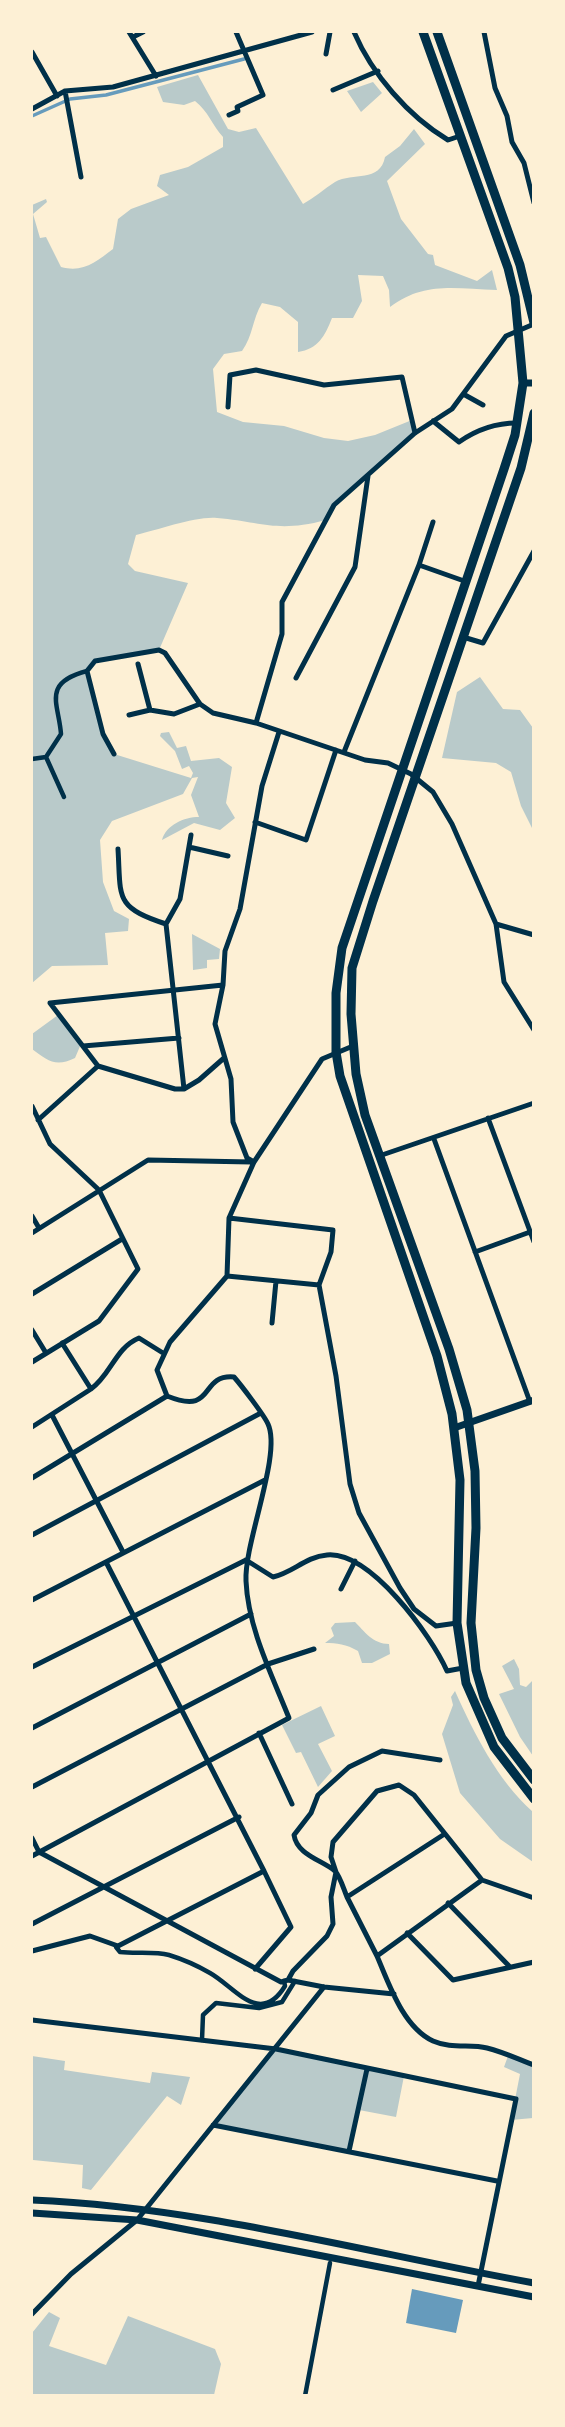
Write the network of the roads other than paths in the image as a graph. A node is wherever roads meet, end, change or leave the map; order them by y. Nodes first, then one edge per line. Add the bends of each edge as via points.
1 (143, 32) edge
2 (236, 32) edge
3 (312, 32) edge
4 (330, 32) edge
5 (355, 32) edge
6 (423, 32) edge
7 (437, 32) edge
8 (484, 32) edge
9 (131, 34) edge
10 (32, 52) edge
11 (247, 52) junction
12 (326, 54) dead end
13 (378, 71) junction
14 (156, 76) junction
15 (333, 90) dead end
16 (62, 95) junction
17 (32, 109) edge
18 (229, 114) dead end
19 (460, 136) junction
20 (81, 177) dead end
21 (534, 204) edge
22 (534, 324) edge
23 (520, 329) junction
24 (523, 383) junction
25 (534, 383) edge
26 (465, 395) junction
27 (483, 405) dead end
28 (228, 407) dead end
29 (533, 414) edge
30 (433, 421) junction
31 (517, 423) junction
32 (415, 433) junction
33 (368, 475) junction
34 (433, 522) dead end
35 (534, 551) edge
36 (419, 565) junction
37 (467, 582) junction
38 (462, 636) junction
39 (138, 664) dead end
40 (87, 671) junction
41 (296, 678) dead end
42 (200, 704) junction
43 (150, 710) junction
44 (129, 715) dead end
45 (256, 723) junction
46 (279, 732) junction
47 (336, 750) junction
48 (344, 752) junction
49 (114, 754) dead end
50 (46, 757) junction
51 (32, 759) edge
52 (403, 770) junction
53 (415, 778) junction
54 (64, 797) dead end
55 (255, 822) junction
56 (191, 835) dead end
57 (189, 847) junction
58 (118, 849) dead end
59 (228, 856) dead end
60 (496, 923) junction
61 (166, 924) junction
62 (534, 935) edge
63 (223, 985) junction
64 (173, 989) junction
65 (534, 1030) edge
66 (179, 1038) junction
67 (83, 1046) junction
68 (353, 1046) junction
69 (336, 1052) junction
70 (224, 1058) junction
71 (98, 1066) junction
72 (184, 1089) junction
73 (534, 1102) edge
74 (32, 1106) edge
75 (488, 1118) junction
76 (38, 1120) junction
77 (434, 1139) junction
78 (379, 1156) junction
79 (254, 1162) junction
80 (99, 1190) junction
81 (32, 1216) edge
82 (229, 1218) junction
83 (39, 1228) junction
84 (530, 1232) junction
85 (32, 1233) edge
86 (122, 1239) junction
87 (534, 1242) edge
88 (475, 1252) junction
89 (227, 1276) junction
90 (276, 1280) junction
91 (319, 1285) junction
92 (32, 1294) edge
93 (272, 1323) dead end
94 (32, 1330) edge
95 (62, 1343) junction
96 (46, 1353) junction
97 (163, 1353) junction
98 (32, 1362) edge
99 (91, 1389) junction
100 (167, 1395) junction
101 (532, 1401) edge
102 (259, 1414) junction
103 (52, 1415) junction
104 (469, 1423) junction
105 (32, 1427) edge
106 (454, 1428) junction
107 (72, 1453) junction
108 (32, 1478) edge
109 (265, 1480) junction
110 (96, 1501) junction
111 (32, 1535) edge
112 (123, 1552) junction
113 (246, 1560) junction
114 (355, 1560) junction
115 (106, 1562) junction
116 (341, 1588) dead end
117 (32, 1600) edge
118 (133, 1614) junction
119 (251, 1614) junction
120 (424, 1617) junction
121 (457, 1623) junction
122 (420, 1626) junction
123 (314, 1649) dead end
124 (158, 1662) junction
125 (268, 1664) junction
126 (32, 1667) edge
127 (463, 1668) junction
128 (182, 1708) junction
129 (32, 1728) edge
130 (259, 1733) junction
131 (209, 1760) junction
132 (440, 1760) dead end
133 (534, 1780) edge
134 (32, 1787) edge
135 (534, 1799) edge
136 (292, 1804) dead end
137 (239, 1817) junction
138 (443, 1835) junction
139 (32, 1838) edge
140 (39, 1852) junction
141 (32, 1856) edge
142 (264, 1871) junction
143 (336, 1872) junction
144 (482, 1880) junction
145 (104, 1887) junction
146 (347, 1897) junction
147 (534, 1898) edge
148 (448, 1903) junction
149 (168, 1920) junction
150 (32, 1924) edge
151 (407, 1933) junction
152 (116, 1947) junction
153 (32, 1951) edge
154 (377, 1956) junction
155 (534, 1962) edge
156 (510, 1967) junction
157 (256, 1969) junction
158 (289, 1981) junction
159 (324, 1987) junction
160 (394, 1994) junction
161 (32, 2020) edge
162 (202, 2040) junction
163 (276, 2049) junction
164 (534, 2065) edge
165 (367, 2069) junction
166 (213, 2126) junction
167 (349, 2151) junction
168 (497, 2181) junction
169 (32, 2200) edge
170 (145, 2210) junction
171 (32, 2213) edge
172 (136, 2220) junction
173 (330, 2263) dead end
174 (481, 2273) junction
175 (534, 2283) edge
176 (478, 2286) junction
177 (534, 2297) edge
178 (32, 2314) edge
179 (305, 2396) edge

1 - 9 street
2 - 11 street
3 - 11 street
4 - 12 street
5 - 13 street
6 - 19 main road
7 - 22 main road via 520,265
8 - 21 street via 495,88 512,142 524,163
9 - 14 street
10 - 16 street
11 - 14 street
11 - 18 street via 263,95
13 - 15 street
13 - 19 street via 404,106 443,137
14 - 16 street
16 - 17 street
16 - 20 street
19 - 23 main road via 508,268
22 - 23 street
23 - 24 main road
23 - 26 street via 506,336
24 - 25 street
24 - 31 main road
26 - 27 street
26 - 30 street
28 - 32 street via 230,375 256,370 324,385 402,377
29 - 38 main road via 522,468
30 - 31 street via 458,442 499,424
30 - 32 street
31 - 37 main road
32 - 33 street
33 - 41 street via 355,567
33 - 45 street via 334,505 282,601 282,634
34 - 36 street
35 - 38 street via 483,643
36 - 37 street
36 - 48 street
37 - 52 main road
38 - 53 main road
39 - 43 street
40 - 42 street via 95,662 159,650
40 - 49 street via 103,734
40 - 50 street via 58,690 54,704 61,734
42 - 43 street via 174,714
42 - 45 street via 213,713
43 - 44 street
45 - 46 street
46 - 47 street
46 - 55 street
47 - 48 street
47 - 55 street via 306,840
48 - 52 street
50 - 51 street
50 - 54 street
52 - 53 street
52 - 69 main road via 342,948
53 - 60 street via 433,792 444,809
53 - 68 main road via 352,968
55 - 63 street via 240,909 225,951
56 - 57 street
57 - 59 street
57 - 61 street via 180,899
58 - 61 street via 122,897 130,909
60 - 62 street
60 - 65 street via 504,982
61 - 64 street
63 - 64 street
63 - 70 street via 215,1024
64 - 66 street
64 - 67 street via 50,1003
66 - 67 street
66 - 72 street
67 - 71 street
68 - 69 street
68 - 78 main road via 365,1115
69 - 79 street via 322,1059
69 - 106 main road via 354,1122 437,1356
70 - 72 street
70 - 79 street via 231,1079 233,1122 247,1158
71 - 72 street
71 - 76 street
73 - 75 street
74 - 76 street
75 - 77 street
75 - 84 street
76 - 80 street via 50,1144
77 - 78 street
77 - 88 street
78 - 104 main road via 449,1349
79 - 80 street via 148,1160
79 - 82 street
80 - 83 street
80 - 86 street
81 - 83 street
82 - 89 street
82 - 91 street via 333,1230
83 - 85 street
84 - 87 street
84 - 88 street
86 - 92 street
86 - 95 street via 138,1269 99,1321
88 - 101 street
89 - 90 street
89 - 97 street
90 - 91 street
90 - 93 street
91 - 120 street via 350,1484 359,1513 400,1588
94 - 96 street
95 - 96 street
95 - 99 street
96 - 98 street
97 - 99 street via 139,1338 112,1359
97 - 100 street via 157,1370
99 - 103 street
100 - 102 street via 185,1403 198,1401 217,1380 234,1377
100 - 107 street
101 - 104 street
102 - 109 street via 268,1422 271,1434
102 - 110 street
103 - 105 street
103 - 107 street
104 - 106 street
104 - 133 main road via 477,1528 471,1623 476,1670 502,1738
106 - 121 main road via 460,1480
107 - 108 street
107 - 110 street
109 - 112 street
109 - 113 street
110 - 111 street
110 - 112 street
112 - 115 street
113 - 114 street via 273,1577 287,1574 307,1558 330,1554
113 - 118 street
113 - 119 street
114 - 116 street
114 - 122 street
115 - 117 street
115 - 118 street
118 - 124 street
118 - 126 street
119 - 124 street
119 - 125 street
120 - 121 street via 436,1626
120 - 122 street
121 - 127 main road
122 - 127 street via 447,1671
123 - 125 street
124 - 128 street
124 - 129 street
125 - 128 street
125 - 130 street via 289,1718
127 - 135 main road via 488,1737
128 - 131 street
128 - 134 street
130 - 131 street
130 - 136 street
131 - 137 street
131 - 140 street
132 - 143 street via 382,1751 330,1781 294,1835 295,1842 317,1862
137 - 142 street
137 - 145 street
138 - 143 street via 414,1795 399,1785 377,1791 332,1842
138 - 144 street
138 - 146 street
139 - 140 street
140 - 141 street
140 - 145 street
142 - 149 street
142 - 157 street via 291,1927
143 - 146 street
143 - 158 street via 331,1897 333,1924
144 - 147 street
144 - 148 street
145 - 149 street
145 - 150 street
146 - 154 street
148 - 151 street
148 - 156 street
149 - 152 street
149 - 157 street
151 - 154 street
151 - 156 street via 453,1980
152 - 153 street via 90,1936
152 - 158 street via 120,1952 168,1955 211,1974 241,1998 261,2004 278,1998
154 - 160 street
155 - 156 street
157 - 158 street
158 - 159 street
158 - 162 street via 282,2002 259,2008 216,2003 204,2015
159 - 160 street
159 - 163 street
160 - 164 street via 409,2018 432,2040 487,2048
161 - 162 street
162 - 163 street
163 - 165 street
163 - 166 street
165 - 167 street
165 - 168 street via 516,2099
166 - 167 street
166 - 170 street
167 - 168 street
168 - 174 street
169 - 170 street
170 - 172 street
170 - 174 street
171 - 172 street
172 - 176 street
172 - 178 street via 71,2274
173 - 179 street
174 - 175 street
174 - 176 street
176 - 177 street

